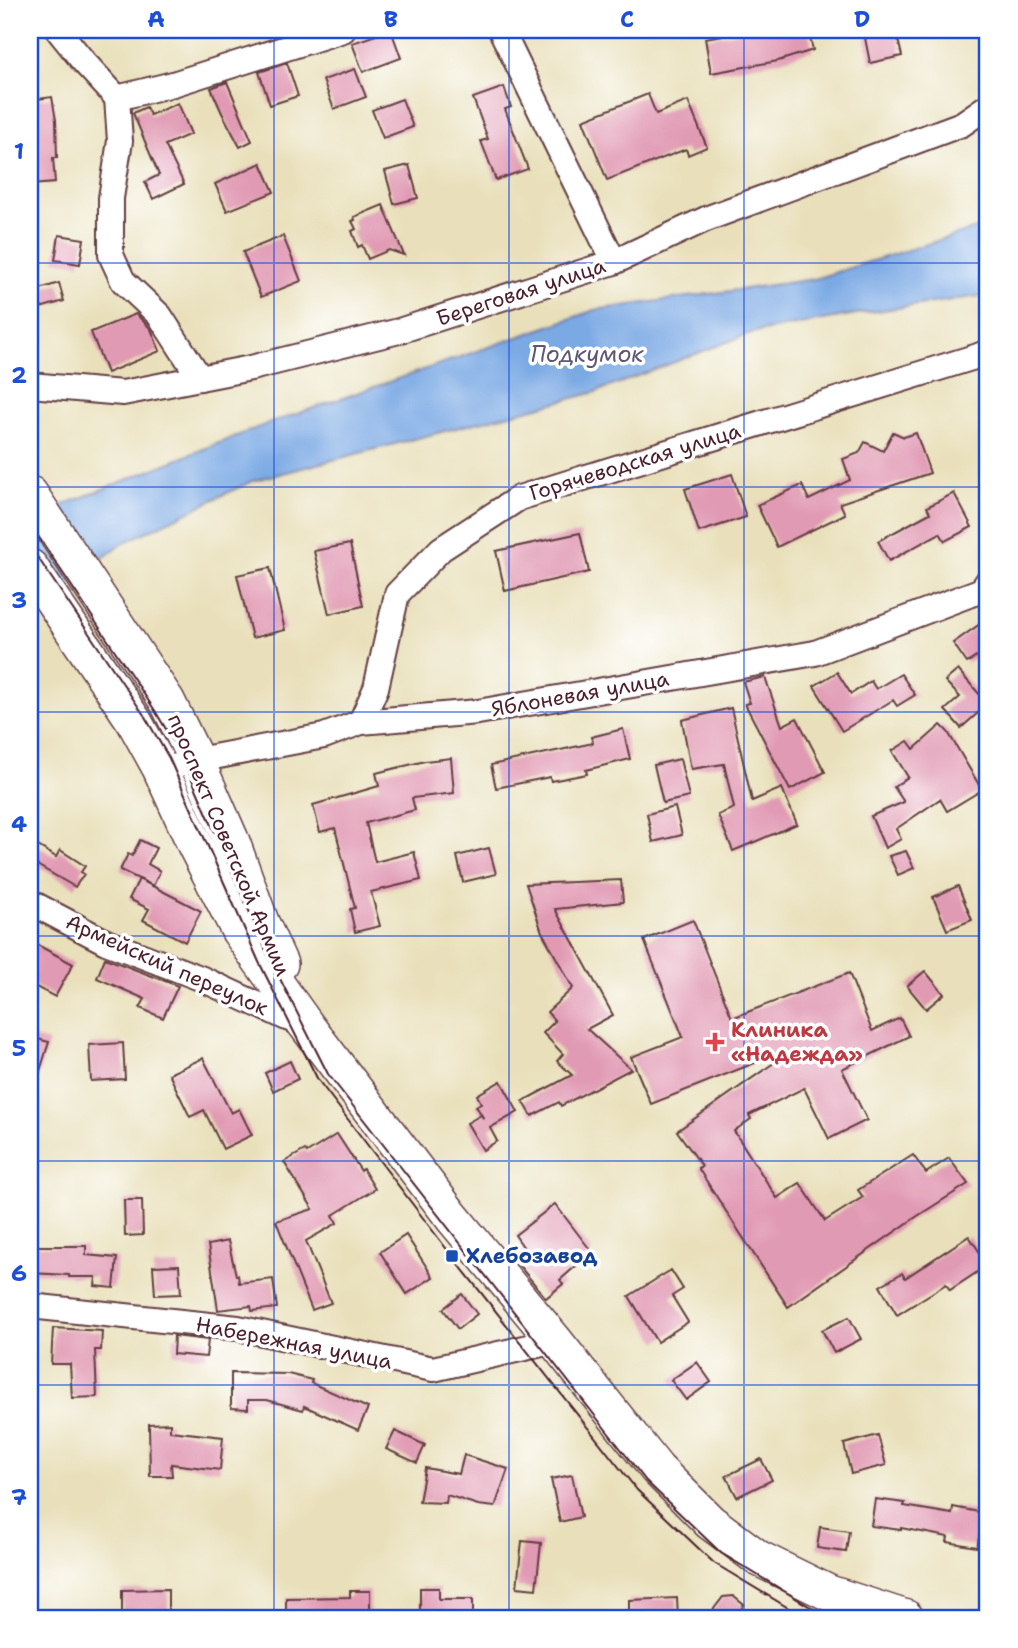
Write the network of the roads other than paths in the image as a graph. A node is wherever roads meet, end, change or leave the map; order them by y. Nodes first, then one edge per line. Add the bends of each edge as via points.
1 (58, 30) edge
2 (343, 30) edge
3 (501, 30) edge
4 (117, 98) junction
5 (988, 106) edge
6 (614, 262) junction
7 (988, 352) edge
8 (200, 378) junction
9 (30, 385) edge
10 (30, 494) edge
11 (30, 567) edge
12 (986, 592) edge
13 (361, 722) junction
14 (196, 760) junction
15 (160, 768) junction
16 (30, 902) edge
17 (306, 1025) junction
18 (30, 1306) edge
19 (555, 1341) junction
20 (906, 1618) edge

1 - 4 street
2 - 4 street
3 - 6 street
4 - 8 street via 120,141 111,198 111,255 123,281 160,316
5 - 6 street, Береговая улица via 962,124 706,219
6 - 8 street, Береговая улица via 399,331
7 - 13 street, Горячеводская улица via 519,498 441,549 397,594 376,688
8 - 9 street, Береговая улица via 123,393
10 - 14 main road, проспект Советской Армии via 167,701
11 - 15 main road, проспект Советской Армии via 134,721
12 - 13 street, Яблоневая улица via 815,653 478,712
13 - 14 street, Яблоневая улица via 324,736
14 - 15 street, Яблоневая улица
14 - 17 main road, проспект Советской Армии
15 - 17 main road, проспект Советской Армии via 239,931
16 - 17 street, Армейский переулок via 106,942
17 - 19 main road, проспект Советской Армии via 452,1217
18 - 19 street, Набережная улица via 238,1328 433,1369
19 - 20 main road, проспект Советской Армии via 657,1469 710,1522 758,1559 829,1593

